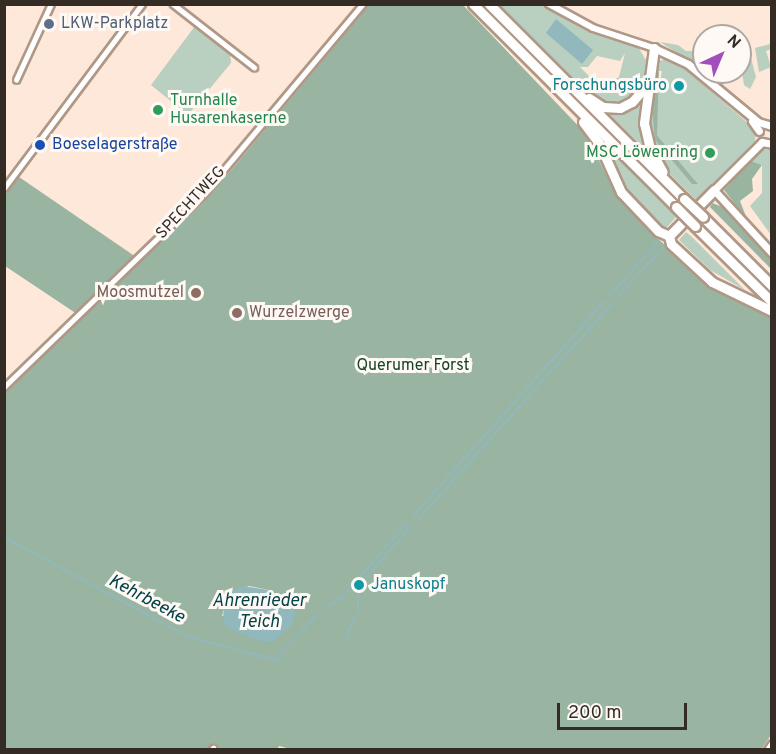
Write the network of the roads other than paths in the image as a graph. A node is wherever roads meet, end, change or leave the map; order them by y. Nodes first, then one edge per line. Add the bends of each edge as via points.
1 (51, 4) edge
2 (142, 4) edge
3 (173, 4) edge
4 (363, 4) edge
5 (473, 4) edge
6 (489, 4) edge
7 (549, 4) edge
8 (654, 48) junction
9 (254, 68) dead end
10 (16, 80) dead end
11 (565, 81) junction
12 (646, 85) junction
13 (567, 98) junction
14 (747, 114) junction
15 (769, 125) edge
16 (759, 131) junction
17 (762, 142) junction
18 (771, 144) edge
19 (4, 188) edge
20 (714, 190) junction
21 (682, 197) junction
22 (669, 236) junction
23 (771, 253) edge
24 (771, 286) edge
25 (771, 302) edge
26 (771, 311) edge
27 (5, 387) edge
28 (771, 744) edge
29 (768, 750) edge

1 - 10 street
2 - 19 street
3 - 9 street
4 - 27 street, SPECHTWEG via 205,192
5 - 13 highway
6 - 11 highway
7 - 8 street via 593,28
8 - 12 highway
8 - 14 main road via 696,69
11 - 12 highway via 596,103 612,108 632,102
11 - 21 highway
12 - 21 highway via 643,117 647,143
13 - 22 highway via 598,143 621,192 660,233
13 - 25 highway, bridge
14 - 15 main road
14 - 16 main road
15 - 16 main road
16 - 17 main road
17 - 18 main road
17 - 20 main road
20 - 22 highway
20 - 23 main road
21 - 24 highway, bridge
22 - 26 highway via 671,244 708,279
28 - 29 main road

